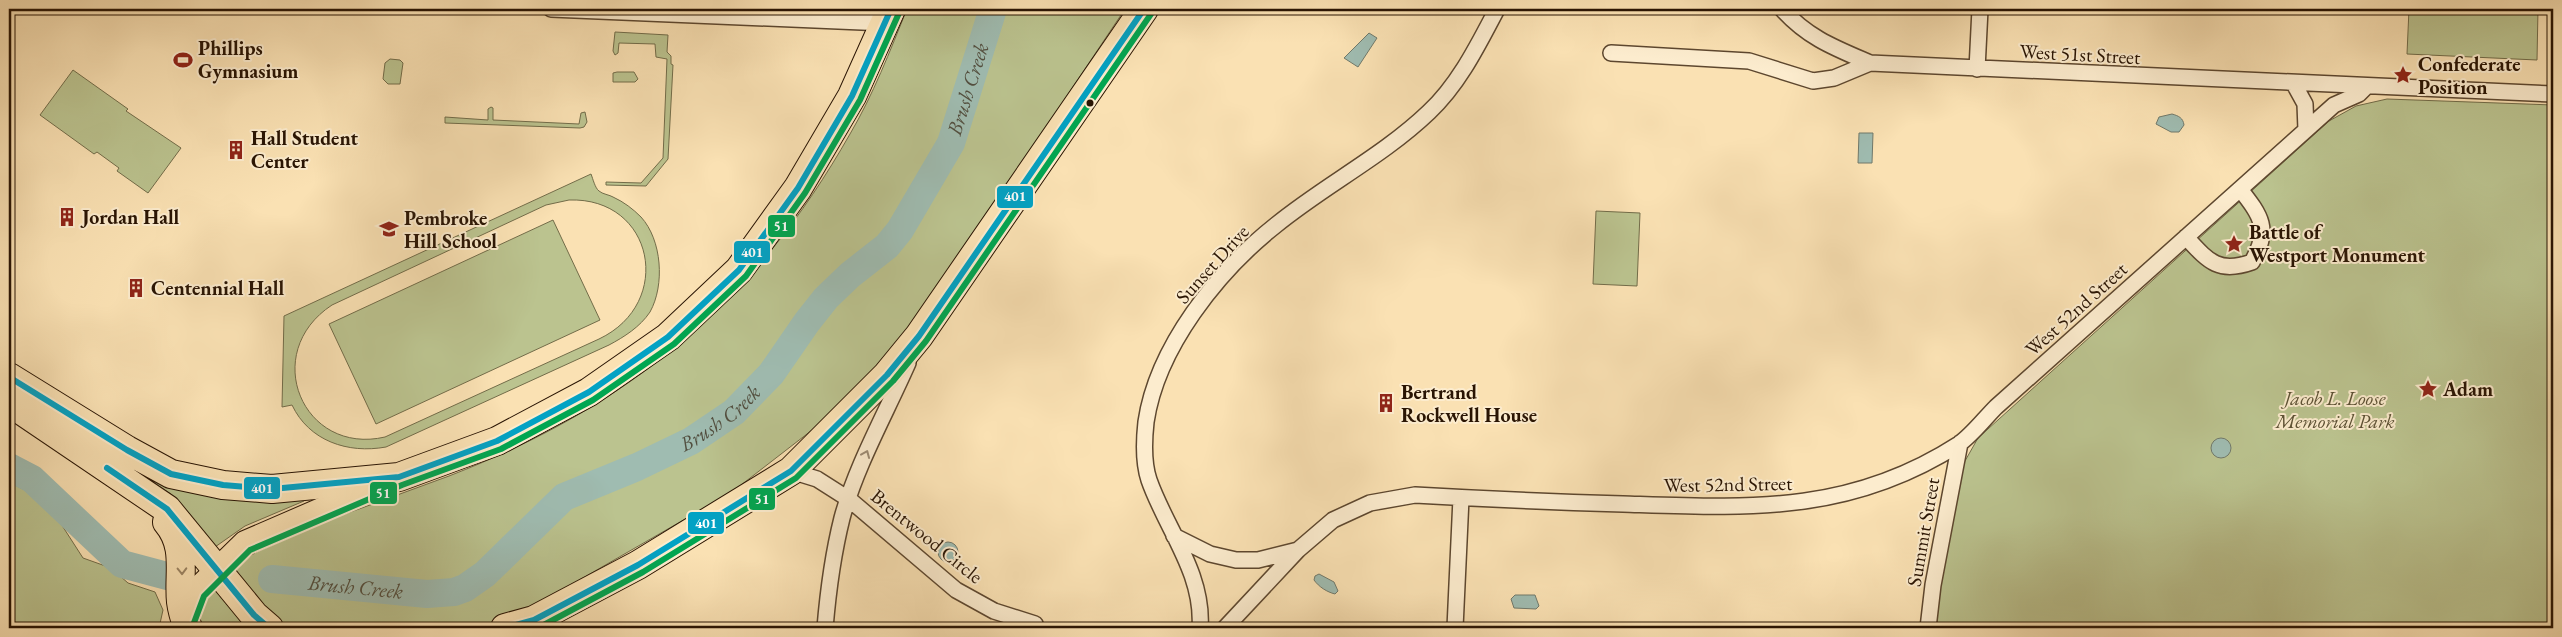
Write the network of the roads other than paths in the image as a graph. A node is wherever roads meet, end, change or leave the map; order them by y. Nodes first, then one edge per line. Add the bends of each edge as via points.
1 (551, 9) edge
2 (1144, 9) edge
3 (1497, 9) edge
4 (1782, 9) edge
5 (1980, 9) edge
6 (605, 10) edge
7 (888, 16) edge
8 (1611, 53) dead end
9 (1870, 63) junction
10 (1977, 69) junction
11 (2294, 84) junction
12 (2366, 87) junction
13 (2553, 94) edge
14 (2306, 130) junction
15 (2240, 189) junction
16 (2186, 237) junction
17 (919, 336) junction
18 (9, 377) edge
19 (9, 402) edge
20 (62, 437) junction
21 (1960, 443) junction
22 (791, 471) junction
23 (399, 477) junction
24 (1462, 498) junction
25 (850, 500) junction
26 (1174, 536) junction
27 (1298, 550) junction
28 (216, 570) junction
29 (527, 624) edge
30 (1035, 624) dead end
31 (185, 625) edge
32 (269, 628) edge
33 (506, 628) edge
34 (825, 628) edge
35 (1200, 628) edge
36 (1225, 628) edge
37 (1455, 628) edge
38 (1928, 628) edge

1 - 6 street
2 - 17 highway
3 - 26 street, Sunset Drive via 1467,65 1431,111 1402,137 1276,225 1232,266 1184,325 1151,400 1144,450 1148,478
4 - 9 street via 1819,42
5 - 10 street
6 - 7 street
7 - 23 highway via 852,96 798,188 739,270 668,337 588,392 497,441
8 - 9 street, West 51st Street via 1749,61 1813,81 1834,78
9 - 10 street, West 51st Street
10 - 11 street, West 51st Street
11 - 12 street, West 51st Street
11 - 14 street via 2305,104
12 - 13 street, West 51st Street
12 - 14 street, West 52nd Street via 2359,94 2334,105
14 - 15 street, West 52nd Street
15 - 16 street, West 52nd Street
15 - 16 street via 2258,212 2262,230 2260,247 2252,262 2235,268 2219,265 2206,259
16 - 21 street, West 52nd Street
17 - 22 highway via 880,382
25 -> 17 street via 860,469
18 - 23 highway via 171,474 223,485 272,489
19 - 20 highway
20 - 28 highway via 167,510
20 -> 31 highway via 84,463 150,505 169,524 180,551
21 - 24 street, West 52nd Street via 1872,486 1826,499 1781,506 1728,508
21 - 38 street, Summit Street
22 - 25 street, Brentwood Circle via 817,479
22 - 29 highway via 638,565
23 - 28 main road via 245,543
24 - 27 street, West 52nd Street via 1415,495 1370,503 1333,520
24 - 37 street
25 - 30 street, Brentwood Circle via 956,590 994,611
25 - 34 street via 843,517 828,593
26 - 27 street, West 52nd Street via 1210,554 1236,560 1258,560
26 - 35 street, Sunset Drive via 1198,592
27 - 36 street
28 - 31 main road via 196,591
28 - 32 highway
29 - 33 highway

